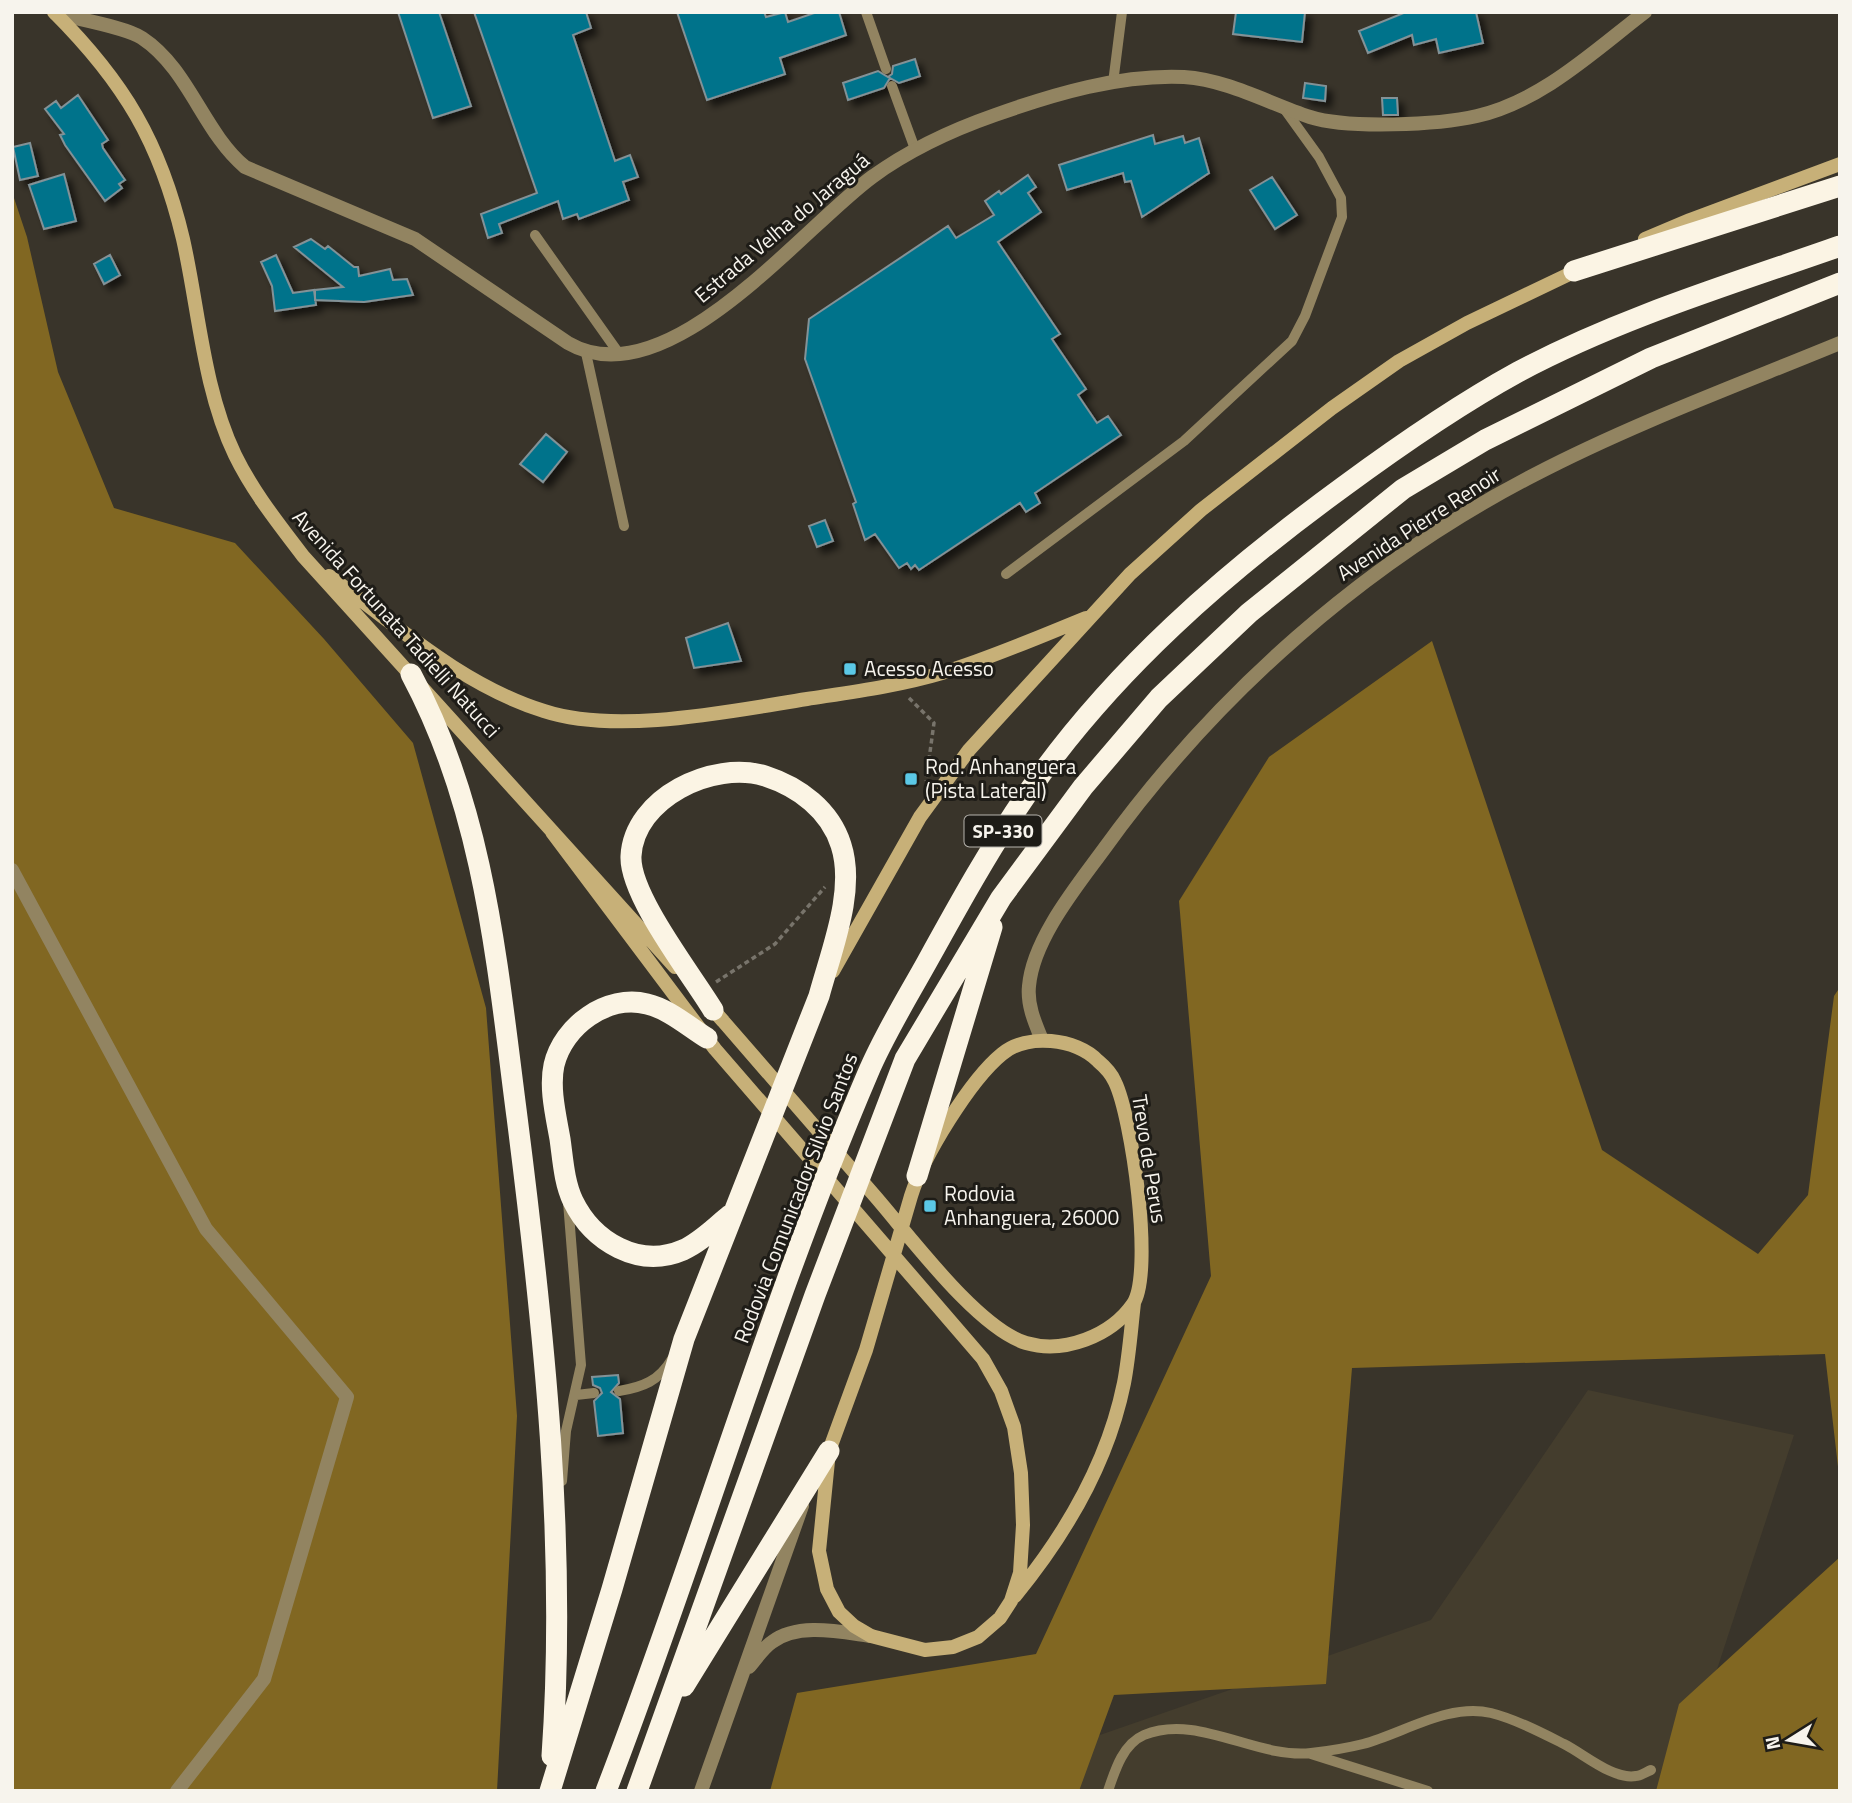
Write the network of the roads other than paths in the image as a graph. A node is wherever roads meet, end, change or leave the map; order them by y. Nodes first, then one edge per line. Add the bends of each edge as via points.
1 (866, 12) edge
2 (1122, 12) edge
3 (1645, 12) edge
4 (55, 13) edge
5 (886, 69) dead end
6 (1113, 83) junction
7 (892, 86) dead end
8 (1282, 106) junction
9 (915, 149) junction
10 (1840, 164) edge
11 (1840, 187) edge
12 (535, 235) dead end
13 (1840, 246) edge
14 (1574, 271) junction
15 (1840, 284) edge
16 (1840, 344) edge
17 (586, 353) junction
18 (620, 355) junction
19 (624, 526) dead end
20 (303, 556) junction
21 (1006, 574) dead end
22 (1089, 617) junction
23 (411, 674) junction
24 (552, 832) junction
25 (12, 870) edge
26 (1001, 898) junction
27 (819, 996) junction
28 (718, 1015) junction
29 (1042, 1040) junction
30 (711, 1044) junction
31 (917, 1176) junction
32 (566, 1182) junction
33 (732, 1213) junction
34 (1135, 1302) junction
35 (684, 1339) junction
36 (619, 1391) dead end
37 (594, 1393) dead end
38 (576, 1395) junction
39 (829, 1451) junction
40 (808, 1485) junction
41 (556, 1555) junction
42 (1011, 1601) junction
43 (871, 1636) junction
44 (745, 1671) junction
45 (661, 1723) junction
46 (1308, 1753) junction
47 (1651, 1770) dead end
48 (177, 1791) edge
49 (550, 1791) edge
50 (606, 1791) edge
51 (637, 1791) edge
52 (701, 1791) edge
53 (1108, 1791) edge
54 (1428, 1791) edge

1 - 5 lane
2 - 6 lane
3 - 8 street, Estrada Velha do Jaraguá via 1564,75 1520,101 1477,116 1385,125 1312,118
4 - 17 street via 140,37 171,67 228,153 245,167 415,239
4 - 20 main road, Avenida Fortunata Tadielli Natucci via 118,83 151,140 183,239 222,419 261,502
6 - 8 street, Estrada Velha do Jaraguá via 1184,77 1217,82
6 - 9 street, Estrada Velha do Jaraguá via 995,115
7 - 9 lane
8 - 21 lane via 1320,157 1341,198 1342,217 1306,316 1292,341 1184,441
9 - 18 street, Estrada Velha do Jaraguá via 838,205 720,310 678,337
10 - 14 main road via 1690,220
11 - 14 highway
12 - 18 lane
13 - 50 highway, Rodovia Comunicador Silvio Santos / SP-330 via 1596,336 1522,370 1436,419 1217,584 1086,717 1030,790 970,884 869,1069 790,1274
14 - 22 main road via 1399,361 1332,408 1201,510
15 - 26 highway, SP-330 via 1651,358 1485,440 1403,489 1249,613 1158,698 1083,787
16 - 29 street, Avenida Pierre Renoir via 1534,475 1370,578 1272,658 1130,812 1069,898 1035,957 1029,987 1031,1012
17 - 18 street, Estrada Velha do Jaraguá
17 - 19 lane
20 - 22 main road via 453,668 554,713 585,720 631,721 749,708 895,683 942,673
20 - 23 main road, Avenida Fortunata Tadielli Natucci
22 - 27 main road via 969,750 920,817
23 - 24 main road, Avenida Fortunata Tadielli Natucci
23 - 41 highway via 446,747 488,899 538,1284
24 - 28 main road, Avenida Fortunata Tadielli Natucci
24 - 30 main road, Avenida Fortunata Tadielli Natucci
25 - 48 street via 206,1229 347,1397 264,1679
26 - 31 highway
26 - 45 highway, SP-330 via 905,1059
27 - 28 highway via 843,896 844,864 832,824 815,803 763,775 696,781 670,792 646,815 636,831 631,858 635,879 652,914
27 - 33 highway
28 - 34 main road, Avenida Fortunata Tadielli Natucci via 950,1283 999,1330 1026,1343 1051,1347 1082,1342 1116,1323
29 - 31 main road, Trevo de Perus via 1003,1052
29 - 34 main road, Trevo de Perus via 1072,1044 1097,1059 1115,1081 1141,1220
30 - 32 highway via 646,1003 608,1006 577,1025 554,1066 554,1101
30 - 42 main road, Avenida Fortunata Tadielli Natucci via 983,1359 1001,1391 1014,1427 1021,1473 1020,1573
31 - 39 main road, Trevo de Perus via 866,1350
32 - 33 highway via 584,1221 604,1240 625,1252 645,1256 683,1250
32 - 38 lane via 581,1342
33 - 35 highway
34 - 42 main road, Trevo de Perus via 1124,1383 1098,1462 1067,1523
35 - 36 lane via 657,1378
35 - 49 highway
37 - 38 lane
38 - 41 lane via 565,1439
39 - 40 highway
39 - 43 main road via 819,1551 827,1589 839,1612
40 - 44 street
40 - 45 highway
41 - 49 highway via 557,1686
42 - 43 main road via 978,1637 953,1647 925,1650
43 - 44 street via 833,1631 786,1634
44 - 52 street
45 - 51 highway, SP-330
46 - 47 lane via 1364,1743 1434,1718 1473,1711 1492,1714 1561,1743 1617,1773 1635,1776
46 - 53 lane via 1265,1749 1189,1730 1158,1730 1126,1750
46 - 54 lane

